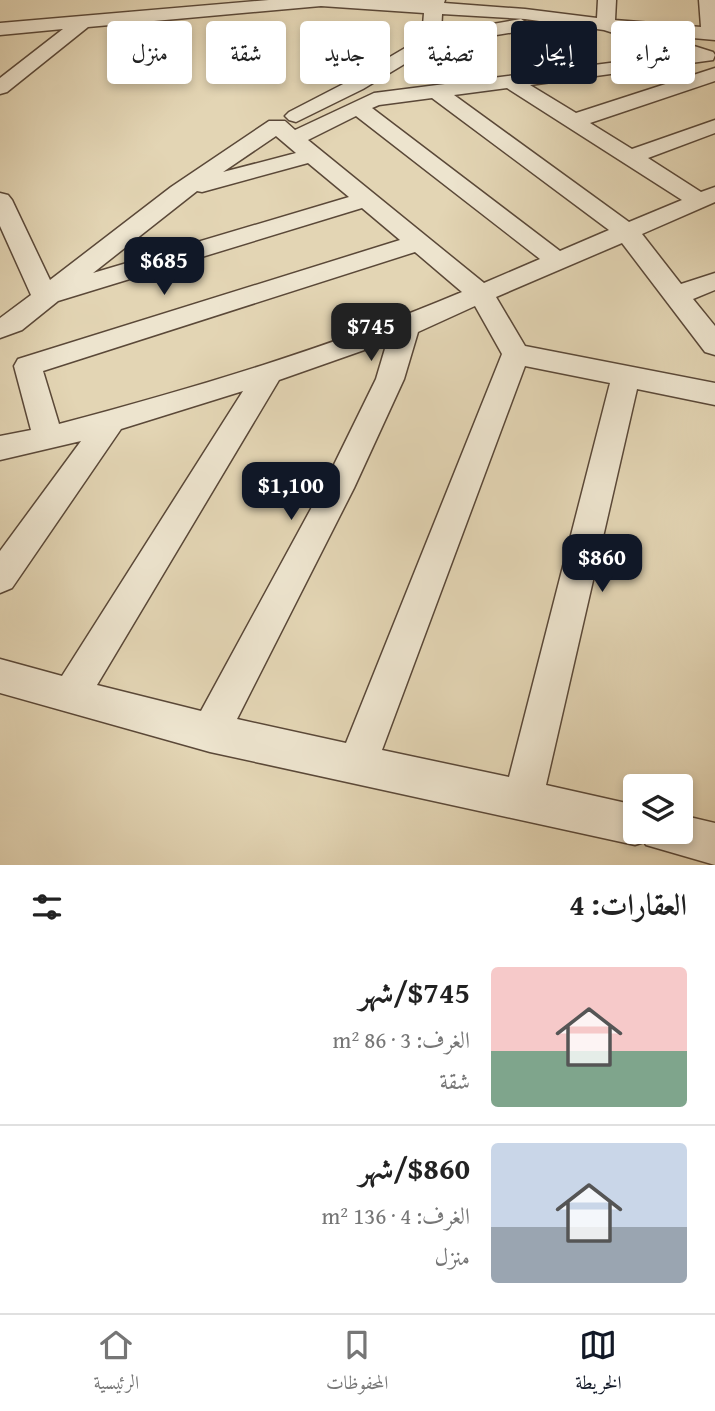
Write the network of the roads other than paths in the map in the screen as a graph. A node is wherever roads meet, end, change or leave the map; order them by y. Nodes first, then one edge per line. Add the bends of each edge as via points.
1 (240, 0) edge
2 (316, 0) edge
3 (607, 0) edge
4 (708, 0) edge
5 (206, 1) edge
6 (358, 1) edge
7 (285, 2) edge
8 (434, 4) edge
9 (141, 5) edge
10 (525, 7) edge
11 (560, 19) junction
12 (51, 21) junction
13 (0, 22) edge
14 (83, 22) junction
15 (606, 25) junction
16 (0, 29) edge
17 (497, 29) edge
18 (713, 34) edge
19 (404, 63) edge
20 (712, 63) edge
21 (510, 81) junction
22 (0, 88) edge
23 (436, 91) junction
24 (363, 97) junction
25 (574, 121) junction
26 (715, 125) edge
27 (285, 132) junction
28 (313, 155) junction
29 (631, 157) junction
30 (179, 192) junction
31 (707, 197) edge
32 (368, 199) junction
33 (0, 200) edge
34 (626, 231) junction
35 (421, 242) junction
36 (559, 262) junction
37 (715, 281) edge
38 (482, 295) junction
39 (678, 295) junction
40 (45, 296) junction
41 (6, 326) edge
42 (407, 326) junction
43 (715, 345) edge
44 (516, 354) junction
45 (28, 366) junction
46 (269, 373) junction
47 (626, 376) junction
48 (715, 394) edge
49 (111, 421) junction
50 (48, 438) junction
51 (0, 448) edge
52 (0, 578) edge
53 (0, 677) edge
54 (70, 697) junction
55 (210, 733) junction
56 (357, 764) junction
57 (523, 799) junction
58 (623, 822) edge
59 (693, 839) edge
60 (715, 844) edge

1 - 5 street
2 - 6 street
2 - 7 street
3 - 15 street
4 - 18 street
5 - 9 street
6 - 8 street
7 - 14 street
8 - 10 street
9 - 12 street
10 - 11 street
11 - 15 street
11 - 17 street
12 - 13 street
12 - 14 street
12 - 16 street
14 - 22 street
15 - 18 street
15 - 20 street
19 - 24 street
20 - 21 street
20 - 25 street
21 - 23 street
21 - 25 street
23 - 24 street
23 - 34 street
24 - 27 street
24 - 36 street
25 - 29 street
26 - 29 street
27 - 28 street
27 - 30 street
28 - 30 street
28 - 32 street
29 - 31 street
30 - 40 street
31 - 34 street
32 - 35 street
32 - 40 street
33 - 40 street
34 - 36 street
34 - 39 street
35 - 38 street
35 - 45 street
36 - 38 street
37 - 39 street
38 - 42 street
38 - 44 street
39 - 43 street
40 - 41 street
41 - 45 street
42 - 46 street
42 - 55 street via 390,379 338,488
44 - 47 street
44 - 56 street
45 - 50 street
46 - 49 street
46 - 54 street
47 - 48 street
47 - 57 street
49 - 50 street
49 - 52 street
50 - 51 street
53 - 54 street
54 - 55 street
55 - 56 street
56 - 57 street
57 - 58 street
59 - 60 street

